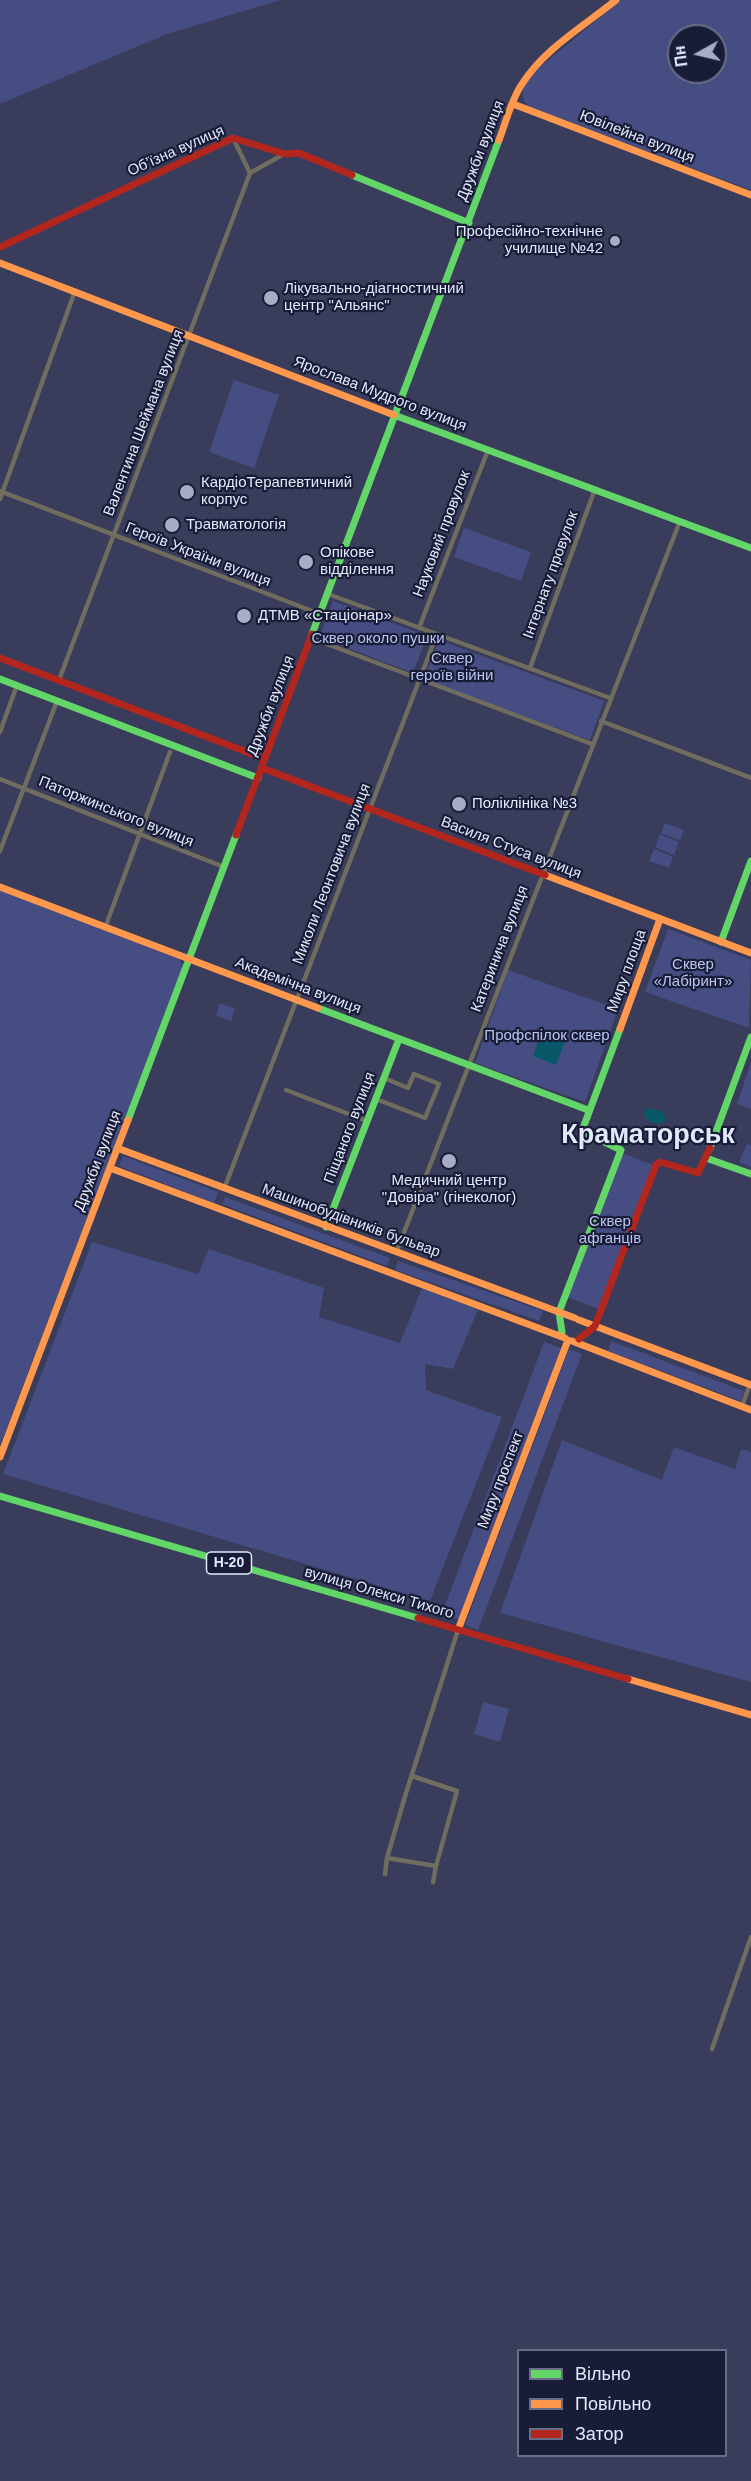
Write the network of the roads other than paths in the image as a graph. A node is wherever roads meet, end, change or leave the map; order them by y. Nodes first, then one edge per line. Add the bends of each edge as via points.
1 (616, 0) edge
2 (513, 104) junction
3 (233, 138) junction
4 (285, 154) junction
5 (250, 173) junction
6 (751, 195) edge
7 (469, 223) junction
8 (0, 247) edge
9 (0, 263) edge
10 (75, 291) junction
11 (190, 334) junction
12 (397, 416) junction
13 (488, 450) junction
14 (595, 489) junction
15 (1, 492) edge
16 (0, 499) edge
17 (680, 521) junction
18 (115, 535) junction
19 (751, 548) edge
20 (328, 594) junction
21 (320, 614) junction
22 (419, 628) junction
23 (437, 634) junction
24 (311, 638) junction
25 (0, 658) edge
26 (530, 668) junction
27 (0, 679) edge
28 (420, 679) junction
29 (59, 680) junction
30 (17, 685) junction
31 (610, 698) junction
32 (57, 701) junction
33 (601, 722) junction
34 (0, 732) edge
35 (592, 744) junction
36 (170, 752) dead end
37 (265, 759) junction
38 (262, 768) junction
39 (258, 778) junction
40 (751, 778) edge
41 (0, 779) edge
42 (24, 788) junction
43 (370, 809) junction
44 (139, 834) junction
45 (0, 851) edge
46 (751, 861) edge
47 (224, 867) junction
48 (542, 874) junction
49 (0, 887) edge
50 (660, 919) junction
51 (105, 928) junction
52 (721, 942) junction
53 (751, 953) edge
54 (189, 960) junction
55 (297, 999) junction
56 (751, 1037) edge
57 (399, 1039) junction
58 (469, 1066) junction
59 (384, 1078) junction
60 (286, 1090) dead end
61 (376, 1099) junction
62 (592, 1099) joint
63 (588, 1110) junction
64 (367, 1121) junction
65 (117, 1148) junction
66 (706, 1158) junction
67 (110, 1168) junction
68 (751, 1174) edge
69 (224, 1189) junction
70 (326, 1227) junction
71 (396, 1253) junction
72 (559, 1312) junction
73 (577, 1319) junction
74 (595, 1326) junction
75 (569, 1338) junction
76 (751, 1384) edge
77 (742, 1406) junction
78 (751, 1410) edge
79 (0, 1457) edge
80 (0, 1496) edge
81 (458, 1630) junction
82 (751, 1715) edge
83 (412, 1776) junction
84 (387, 1858) junction
85 (436, 1866) junction
86 (385, 1874) dead end
87 (433, 1882) dead end
88 (751, 1937) edge
89 (712, 2049) dead end

1 - 2 street, Дружби вулиця via 527,75
2 - 6 street, Ювілейна вулиця
2 - 7 street, Дружби вулиця
3 - 4 street, Об’їзна вулиця
3 - 5 street
3 - 8 street, Об’їзна вулиця
4 - 5 street
4 - 7 street, Об’їзна вулиця via 299,153
5 - 11 street, Валентина Шеймана вулиця
7 - 12 street, Дружби вулиця
9 - 10 street, Ярослава Мудрого вулиця
10 - 11 street, Ярослава Мудрого вулиця
10 - 15 street
11 - 12 street, Ярослава Мудрого вулиця
11 - 18 street, Валентина Шеймана вулиця
12 - 13 street, Ярослава Мудрого вулиця
12 - 20 street, Дружби вулиця
13 - 14 street, Ярослава Мудрого вулиця
13 - 22 street, Науковий провулок
14 - 17 street, Ярослава Мудрого вулиця
14 - 26 street, Інтернату провулок
15 - 16 street
15 - 18 street, Героїв України вулиця
17 - 19 street, Ярослава Мудрого вулиця
17 - 31 street, Катеринича вулиця
18 - 21 street, Героїв України вулиця
18 - 29 street, Валентина Шеймана вулиця
20 - 21 street, Дружби вулиця
20 - 22 street
21 - 24 street, Дружби вулиця
22 - 23 street
23 - 26 street
23 - 28 street, Миколи Леонтовича вулиця
24 - 28 street
24 - 37 street, Дружби вулиця
25 - 29 street
26 - 31 street
27 - 30 street
28 - 35 street
28 - 43 street, Миколи Леонтовича вулиця
29 - 37 street
30 - 32 street
30 - 34 street
31 - 33 street, Катеринича вулиця
32 - 39 street
32 - 42 street
33 - 35 street, Катеринича вулиця
33 - 40 street
35 - 48 street, Катеринича вулиця
36 - 44 street
37 - 38 street, Дружби вулиця
38 - 39 street, Дружби вулиця
38 - 43 street, Василя Стуса вулиця
39 - 47 street, Дружби вулиця
41 - 42 street, Паторжинського вулиця
42 - 44 street, Паторжинського вулиця
42 - 45 street
43 - 48 street, Василя Стуса вулиця
43 - 55 street, Миколи Леонтовича вулиця
44 - 47 street, Паторжинського вулиця
44 - 51 street
46 - 52 street
47 - 54 street, Дружби вулиця
48 - 50 street, Василя Стуса вулиця
48 - 58 street, Катеринича вулиця
49 - 51 street, Академічна вулиця
50 - 52 street, Василя Стуса вулиця
50 - 62 street, Миру площа
51 - 54 street, Академічна вулиця
52 - 53 street, Василя Стуса вулиця
54 - 55 street, Академічна вулиця
54 - 65 street, Дружби вулиця
55 - 57 street, Академічна вулиця
55 - 69 street, Миколи Леонтовича вулиця
56 - 66 street
57 - 58 street, Академічна вулиця
57 - 59 street, Піщаного вулиця
58 - 63 street, Академічна вулиця
58 - 71 street, Катеринича вулиця
59 - 61 street, Піщаного вулиця
59 - 61 street via 408,1088 414,1074 439,1084 425,1118
60 - 64 street
61 - 64 street, Піщаного вулиця
62 - 63 street, Миру проспект
63 - 72 street, Миру проспект via 582,1131 621,1150
64 - 70 street, Піщаного вулиця
65 - 67 street, Дружби вулиця
65 - 69 street, Машинобудівників бульвар
66 - 68 street
66 - 74 street via 698,1173 670,1163 656,1165
67 - 75 street
67 - 79 street, Дружби вулиця
69 - 70 street, Машинобудівників бульвар
70 - 71 street, Машинобудівників бульвар
71 - 72 street, Машинобудівників бульвар
72 - 73 street, Машинобудівників бульвар
72 - 75 street, Миру проспект
73 - 74 street, Машинобудівників бульвар
73 - 75 street via 565,1322
73 - 75 street via 584,1330
74 - 75 street
74 - 76 street, Машинобудівників бульвар
75 - 77 street
75 - 81 street, Миру проспект
76 - 77 street
77 - 78 street
80 - 81 street, вулиця Олекси Тихого / Н-20
81 - 82 street, вулиця Олекси Тихого / Н-20
81 - 83 street
83 - 84 street
83 - 85 street via 457,1791
84 - 85 street
84 - 86 street
85 - 87 street
88 - 89 street

